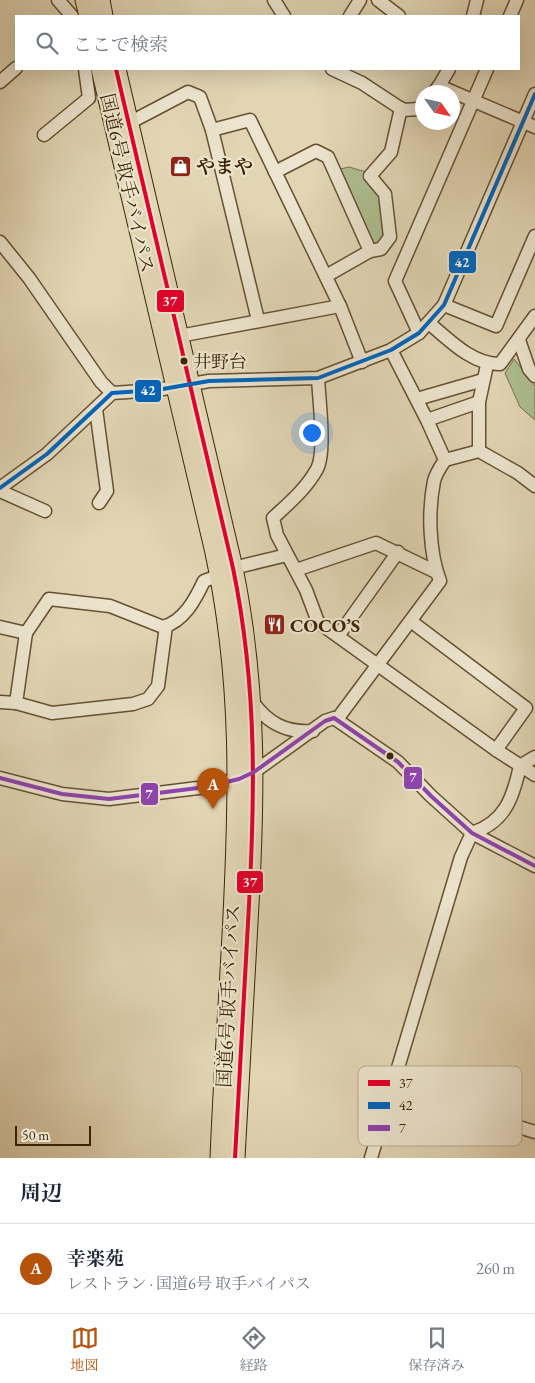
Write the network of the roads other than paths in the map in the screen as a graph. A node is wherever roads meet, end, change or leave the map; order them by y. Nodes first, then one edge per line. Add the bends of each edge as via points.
1 (58, 0) edge
2 (85, 0) edge
3 (100, 0) edge
4 (274, 0) edge
5 (360, 0) edge
6 (378, 0) edge
7 (477, 0) edge
8 (517, 0) edge
9 (74, 15) edge
10 (76, 15) edge
11 (104, 15) edge
12 (283, 15) edge
13 (351, 15) edge
14 (398, 15) edge
15 (473, 15) edge
16 (510, 15) edge
17 (15, 69) edge
18 (85, 70) edge
19 (101, 70) edge
20 (116, 70) edge
21 (334, 70) edge
22 (448, 70) edge
23 (487, 70) edge
24 (0, 82) edge
25 (439, 85) edge
26 (535, 94) edge
27 (460, 97) edge
28 (472, 101) junction
29 (401, 108) junction
30 (415, 109) edge
31 (523, 122) junction
32 (129, 123) junction
33 (535, 127) edge
34 (212, 130) junction
35 (44, 135) dead end
36 (275, 172) junction
37 (535, 236) edge
38 (0, 242) edge
39 (370, 251) junction
40 (326, 276) junction
41 (444, 305) junction
42 (340, 306) junction
43 (535, 316) edge
44 (258, 320) junction
45 (429, 323) junction
46 (419, 333) junction
47 (179, 336) junction
48 (519, 340) junction
49 (391, 350) junction
50 (362, 362) junction
51 (487, 365) junction
52 (535, 376) edge
53 (318, 378) junction
54 (483, 380) junction
55 (184, 385) junction
56 (112, 393) junction
57 (417, 399) junction
58 (479, 402) junction
59 (96, 409) junction
60 (428, 420) junction
61 (479, 451) junction
62 (445, 460) junction
63 (535, 486) edge
64 (0, 489) edge
65 (99, 503) dead end
66 (45, 510) dead end
67 (398, 552) junction
68 (287, 555) junction
69 (296, 570) junction
70 (227, 571) junction
71 (436, 572) junction
72 (412, 622) junction
73 (166, 626) junction
74 (0, 627) edge
75 (26, 633) junction
76 (338, 636) junction
77 (379, 664) junction
78 (252, 700) junction
79 (0, 702) edge
80 (16, 703) junction
81 (338, 718) junction
82 (312, 730) junction
83 (496, 750) junction
84 (535, 757) edge
85 (520, 766) junction
86 (535, 775) edge
87 (246, 776) junction
88 (0, 778) edge
89 (472, 834) junction
90 (535, 866) edge
91 (400, 1066) edge
92 (522, 1128) edge
93 (535, 1132) edge
94 (375, 1146) edge
95 (220, 1158) edge
96 (235, 1158) edge
97 (371, 1158) edge

1 - 9 street
2 - 10 highway
3 - 11 highway
4 - 12 street
5 - 13 street
6 - 14 street
7 - 15 street
8 - 16 street
17 - 24 street
18 - 35 street via 88,98
19 - 55 highway, 国道6号 取手バイパス
20 - 32 highway, 国道6号 取手バイパス
21 - 29 street
22 - 25 street
23 - 28 street
26 - 31 street
27 - 28 street
28 - 31 street
28 - 46 street via 396,281
29 - 30 street
29 - 39 street via 391,152 370,176 386,194 390,237 381,249
31 - 33 street
31 - 41 street
32 - 34 street via 188,92 200,97
32 - 47 highway, 国道6号 取手バイパス
34 - 36 street via 250,120
34 - 44 street
36 - 39 street via 316,151 328,157
36 - 40 street
37 - 41 street via 496,326
38 - 56 street
39 - 40 street
40 - 42 street
41 - 45 street
42 - 44 street
42 - 50 street
43 - 48 street
44 - 47 street
45 - 46 street
45 - 51 street via 460,349
46 - 49 street
47 - 55 highway, 国道6号 取手バイパス
48 - 51 street via 500,364
48 - 52 street via 529,369
49 - 50 street
49 - 57 street
50 - 53 street
51 - 54 street
53 - 55 street via 209,381
53 - 68 street via 321,438 318,468 301,492 273,518
54 - 57 street
54 - 58 street
55 - 56 street
55 - 70 highway, 国道6号 取手バイパス
56 - 59 street
57 - 60 street
58 - 60 street
58 - 61 street
59 - 64 street via 47,454
59 - 65 street via 107,491
60 - 62 street
61 - 62 street
61 - 63 street
62 - 71 street via 434,479 433,564
64 - 66 street
67 - 69 street via 376,543
67 - 71 street
67 - 76 street
68 - 69 street
68 - 70 street
69 - 76 street via 318,622
70 - 73 street via 204,581 193,604
70 - 78 highway, 国道6号 取手バイパス via 242,612
70 - 87 highway, 国道6号 取手バイパス via 225,598
71 - 72 street via 440,581
72 - 77 street
72 - 83 street via 526,708
73 - 75 street via 110,606 48,599
73 - 80 street via 158,686 148,699 133,704 52,712
74 - 75 street
75 - 80 street
76 - 77 street
77 - 81 street
77 - 83 street
78 - 82 street via 263,715 278,725 294,731
78 - 87 highway, 国道6号 取手バイパス
79 - 80 street
81 - 82 street via 330,718
81 - 89 street via 398,762
82 - 87 street
83 - 85 street
84 - 85 street
85 - 86 street
85 - 89 street via 516,786 501,817
87 - 88 street via 154,795 109,799 62,794
87 - 95 highway, 国道6号 取手バイパス
87 - 96 highway, 国道6号 取手バイパス via 253,825
89 - 90 street
89 - 91 street via 461,857
92 - 93 street
94 - 97 street

